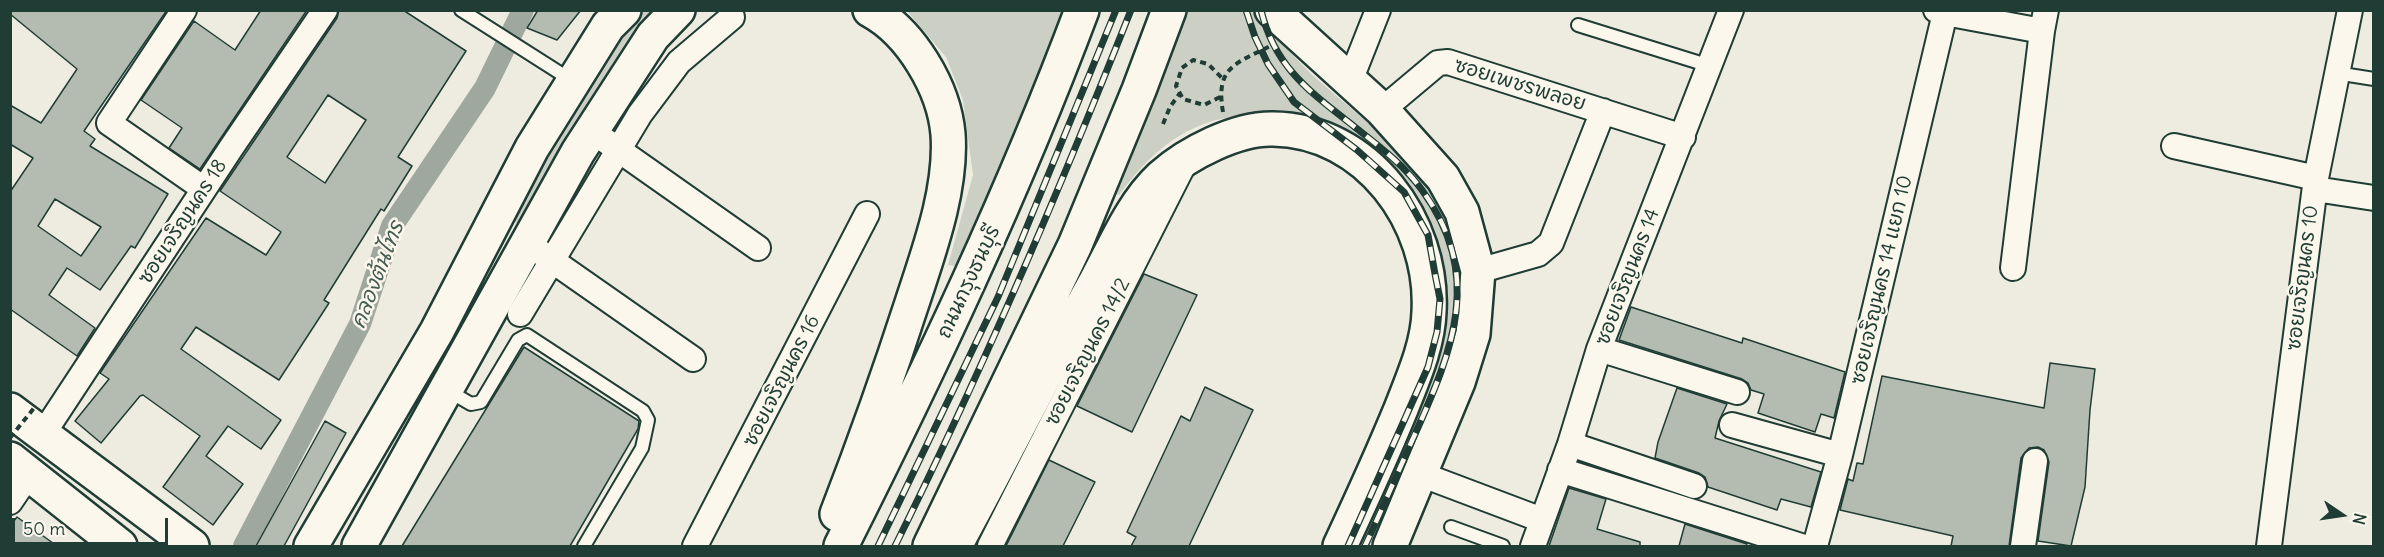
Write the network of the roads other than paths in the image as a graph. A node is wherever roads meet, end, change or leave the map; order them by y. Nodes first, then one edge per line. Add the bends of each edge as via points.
1 (184, 10) edge
2 (325, 10) edge
3 (461, 10) edge
4 (624, 10) edge
5 (678, 10) edge
6 (870, 10) edge
7 (1082, 10) edge
8 (1169, 10) edge
9 (1293, 10) edge
10 (1378, 10) edge
11 (1731, 10) edge
12 (2350, 10) edge
13 (1941, 12) edge
14 (732, 17) dead end
15 (2044, 21) edge
16 (1578, 25) dead end
17 (1285, 31) edge
18 (1710, 66) junction
19 (2336, 73) junction
20 (2373, 79) edge
21 (573, 81) junction
22 (1350, 81) junction
23 (1382, 110) junction
24 (1603, 111) junction
25 (592, 131) junction
26 (1683, 137) junction
27 (2174, 146) dead end
28 (618, 150) junction
29 (1187, 157) junction
30 (2315, 184) junction
31 (204, 189) junction
32 (2373, 198) edge
33 (867, 214) dead end
34 (489, 232) junction
35 (758, 248) dead end
36 (535, 252) junction
37 (2013, 268) dead end
38 (1478, 271) junction
39 (520, 314) dead end
40 (1599, 349) junction
41 (693, 359) dead end
42 (447, 390) junction
43 (1737, 392) dead end
44 (29, 417) edge
45 (1732, 425) dead end
46 (1570, 444) junction
47 (1840, 455) junction
48 (1379, 459) junction
49 (2035, 461) dead end
50 (20, 466) edge
51 (1560, 470) junction
52 (1420, 474) junction
53 (1694, 486) dead end
54 (10, 502) edge
55 (1542, 520) junction
56 (1451, 527) dead end
57 (120, 546) edge
58 (192, 546) edge
59 (311, 546) edge
60 (359, 546) edge
61 (584, 546) edge
62 (695, 546) edge
63 (824, 546) edge
64 (841, 546) edge
65 (930, 546) edge
66 (956, 546) edge
67 (992, 546) edge
68 (1340, 546) edge
69 (1390, 546) edge
70 (1503, 546) edge
71 (1533, 546) edge
72 (1801, 546) edge
73 (1815, 546) edge
74 (2023, 546) edge
75 (2269, 546) edge

1 - 31 street via 109,123
2 - 31 street, ซอยเจริญนคร 18
3 - 21 lane
4 - 21 main road via 608,26
5 - 25 main road via 653,36
6 - 63 main road via 908,41 936,87 948,133 946,169 928,257
7 - 64 main road, ถนนกรุงธนบุรี via 1003,210
8 - 65 main road via 1075,245
9 - 17 main road
10 - 22 street
11 - 18 street, ซอยเจริญนคร 14
12 - 19 street, ซอยเจริญนคร 10
13 - 15 street, ซอยเจริญนคร 14 แยก 10
13 - 47 street, ซอยเจริญนคร 14 แยก 10
14 - 28 street via 679,62
15 - 37 street
16 - 18 lane
17 - 22 main road
18 - 26 street, ซอยเจริญนคร 14
19 - 20 lane
19 - 30 street, ซอยเจริญนคร 10
21 - 34 main road via 532,148
22 - 23 main road
23 - 24 street, ซอยเพชรพลอย via 1438,63 1448,62
23 - 38 main road via 1443,178 1462,213
24 - 26 street, ซอยเพชรพลอย
24 - 38 street, ซอยเพชรพลอย via 1551,243 1538,254
25 - 28 street
25 - 36 main road
26 - 40 street, ซอยเจริญนคร 14
27 - 30 street
28 - 35 street
28 - 36 street
29 - 48 main road via 1247,132 1272,128 1300,132 1326,138 1354,154 1395,196 1420,242 1429,282 1429,313 1413,379
29 - 66 main road via 1160,178 1135,209
29 - 67 street, ซอยเจริญนคร 14/2
30 - 32 street
30 - 75 street, ซอยเจริญนคร 10
31 - 44 street, ซอยเจริญนคร 18
33 - 62 street, ซอยเจริญนคร 16
34 - 36 main road
34 - 59 main road via 437,331
36 - 39 street
36 - 41 street
36 - 42 main road
38 - 52 main road via 1473,334
40 - 43 street
40 - 46 street, ซอยเจริญนคร 14
42 - 60 main road
42 - 61 lane via 471,404 481,402 518,340 527,335 643,411 648,420 642,448
44 - 58 main road
45 - 47 street
46 - 51 street, ซอยเจริญนคร 14
46 - 53 street
47 - 73 street, ซอยเจริญนคร 14 แยก 10
48 - 52 main road
48 - 68 main road
49 - 74 street
50 - 54 street
50 - 57 main road
51 - 55 street, ซอยเจริญนคร 14
51 - 72 street
52 - 55 street
52 - 69 main road
55 - 71 street, ซอยเจริญนคร 14
56 - 70 lane

